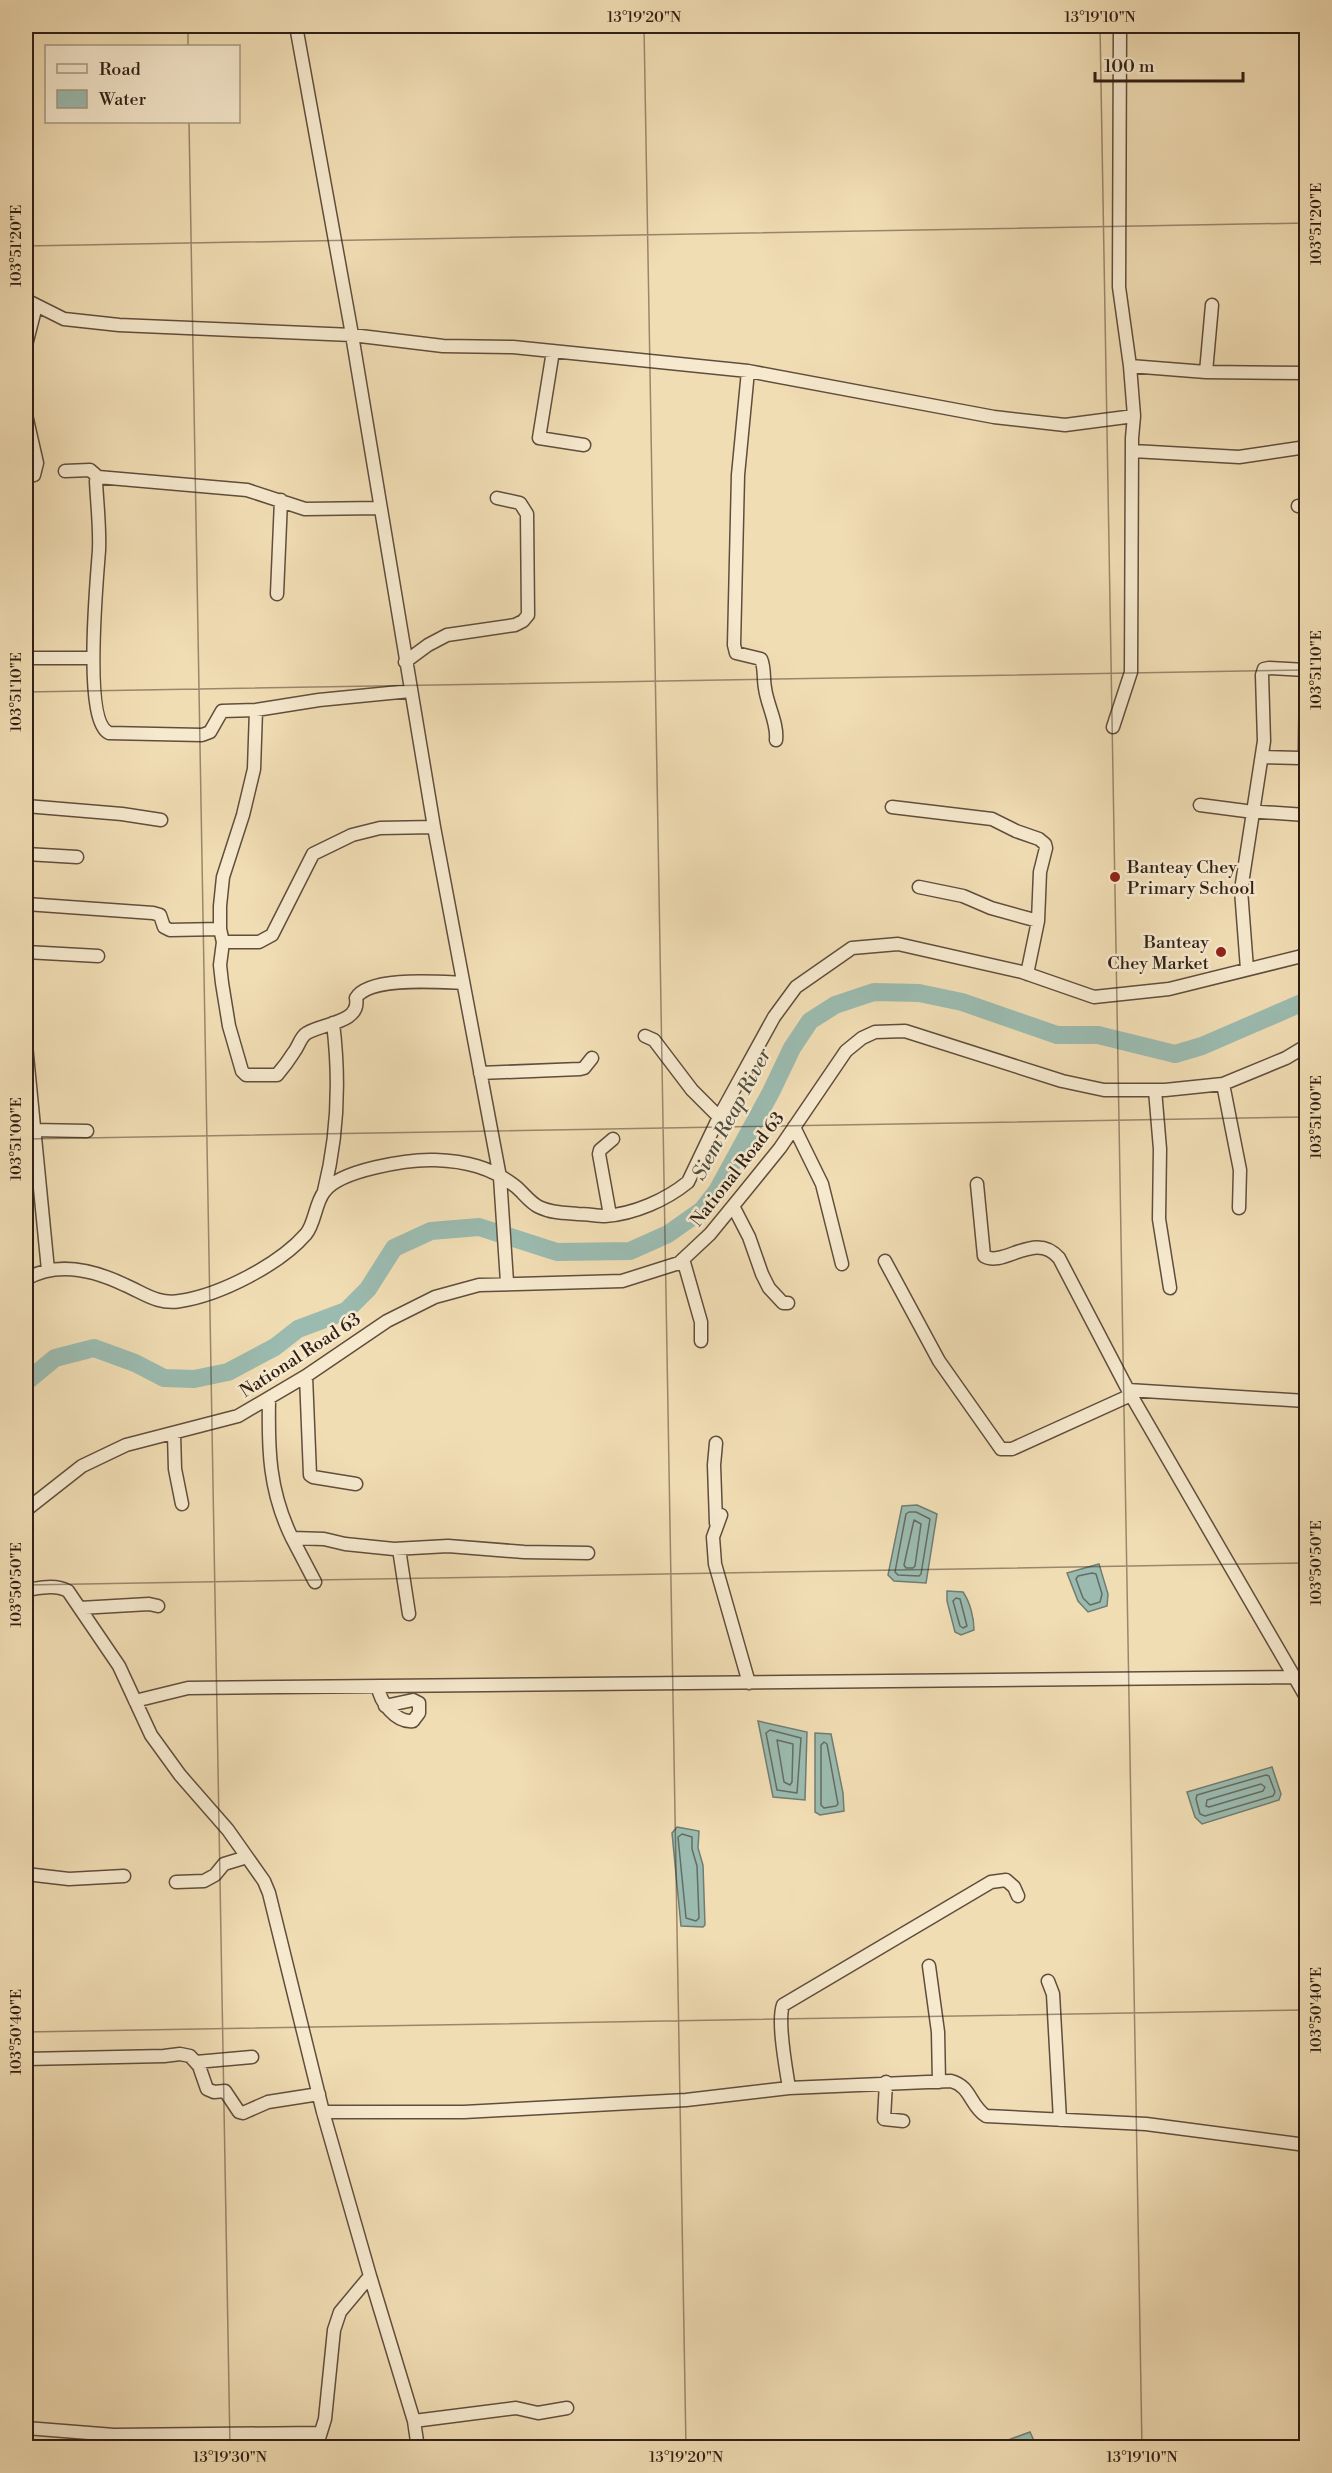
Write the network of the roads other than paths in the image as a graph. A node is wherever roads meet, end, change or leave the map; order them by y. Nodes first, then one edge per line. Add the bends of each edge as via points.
1 (297, 26) edge
2 (1120, 26) edge
3 (31, 303) edge
4 (1212, 305) dead end
5 (351, 332) junction
6 (26, 345) edge
7 (553, 351) junction
8 (1131, 366) junction
9 (748, 371) junction
10 (1206, 372) junction
11 (1306, 373) edge
12 (26, 415) edge
13 (1132, 424) junction
14 (584, 445) dead end
15 (1306, 447) edge
16 (1133, 451) junction
17 (65, 471) dead end
18 (26, 476) edge
19 (98, 477) junction
20 (497, 498) dead end
21 (281, 500) junction
22 (379, 508) junction
23 (277, 594) dead end
24 (26, 658) edge
25 (93, 658) junction
26 (405, 662) junction
27 (1306, 670) edge
28 (1306, 677) edge
29 (410, 691) junction
30 (256, 710) junction
31 (1113, 727) dead end
32 (776, 740) dead end
33 (1263, 757) junction
34 (1200, 805) dead end
35 (26, 806) edge
36 (892, 807) dead end
37 (1255, 812) junction
38 (1306, 814) edge
39 (161, 820) dead end
40 (434, 827) junction
41 (26, 854) edge
42 (77, 857) dead end
43 (919, 887) dead end
44 (26, 904) edge
45 (1038, 921) junction
46 (221, 935) junction
47 (26, 952) edge
48 (1306, 955) edge
49 (98, 956) dead end
50 (1247, 969) junction
51 (1027, 974) junction
52 (463, 984) junction
53 (333, 1023) junction
54 (645, 1036) dead end
55 (26, 1045) edge
56 (1306, 1046) edge
57 (592, 1058) dead end
58 (480, 1073) junction
59 (1223, 1084) junction
60 (1155, 1090) junction
61 (719, 1117) junction
62 (794, 1127) junction
63 (33, 1130) junction
64 (87, 1131) dead end
65 (613, 1139) dead end
66 (501, 1182) junction
67 (976, 1184) dead end
68 (324, 1191) junction
69 (733, 1206) junction
70 (1239, 1208) dead end
71 (610, 1215) junction
72 (683, 1259) junction
73 (885, 1261) dead end
74 (842, 1264) dead end
75 (48, 1270) junction
76 (26, 1279) edge
77 (507, 1282) junction
78 (1170, 1288) dead end
79 (789, 1303) dead end
80 (700, 1341) dead end
81 (306, 1376) junction
82 (1130, 1393) junction
83 (269, 1399) junction
84 (1306, 1401) edge
85 (174, 1434) junction
86 (716, 1443) dead end
87 (356, 1484) dead end
88 (182, 1504) dead end
89 (26, 1510) edge
90 (292, 1538) junction
91 (399, 1549) junction
92 (588, 1553) dead end
93 (315, 1582) dead end
94 (26, 1590) edge
95 (158, 1606) dead end
96 (80, 1608) junction
97 (410, 1614) dead end
98 (1295, 1677) junction
99 (749, 1683) junction
100 (378, 1687) junction
101 (1306, 1697) edge
102 (135, 1701) junction
103 (385, 1706) dead end
104 (247, 1857) junction
105 (26, 1874) edge
106 (124, 1876) dead end
107 (176, 1882) dead end
108 (1017, 1896) dead end
109 (929, 1966) dead end
110 (1048, 1981) dead end
111 (252, 2056) dead end
112 (26, 2059) edge
113 (196, 2062) junction
114 (886, 2082) junction
115 (939, 2082) junction
116 (789, 2088) junction
117 (319, 2094) junction
118 (323, 2112) junction
119 (1060, 2120) junction
120 (903, 2121) dead end
121 (1306, 2145) edge
122 (370, 2276) junction
123 (567, 2408) dead end
124 (414, 2421) junction
125 (26, 2428) edge
126 (320, 2433) junction
127 (316, 2448) edge
128 (418, 2448) edge

1 - 5 street
2 - 8 street via 1119,286
3 - 5 street via 64,319 119,325
3 - 6 street
4 - 10 street
5 - 7 street via 443,346
5 - 22 street
7 - 9 street
7 - 14 street via 539,438
8 - 10 street
8 - 13 street
9 - 13 street via 994,417 1065,425 1110,420
9 - 32 street via 738,475 734,645 736,652 763,663
10 - 11 street
12 - 18 street via 37,463 34,475
13 - 16 street
15 - 16 street via 1239,457
16 - 31 street via 1131,672
17 - 19 street via 90,470
19 - 21 street via 236,488
19 - 25 street
20 - 26 street via 520,503 527,514 528,615 515,625 447,635
21 - 22 street via 305,509
21 - 23 street
22 - 26 street
24 - 25 street
25 - 30 street via 99,721 109,733 202,735 210,732 222,711
26 - 29 street
27 - 33 street via 1264,669
28 - 33 street via 1305,754 1300,758
29 - 30 street
29 - 40 street
30 - 46 street via 254,769 223,877
33 - 37 street
34 - 37 street
35 - 39 street
36 - 45 street via 992,819 1039,839 1046,848 1040,872
37 - 38 street
37 - 50 street via 1241,890
40 - 46 street via 380,828 352,835 313,854 272,935 244,944
40 - 52 street
41 - 42 street
43 - 45 street via 963,896
44 - 46 street via 153,913 160,915 164,927 170,930
45 - 51 street
46 - 53 street via 220,965 229,1026 246,1075 277,1075 301,1038
47 - 49 street
48 - 50 street
50 - 51 street via 1169,989 1094,997
51 - 61 street via 898,944 852,948 796,987 774,1017
52 - 53 street via 372,986 356,998 355,1012
52 - 58 street
53 - 68 street via 337,1101 333,1154
54 - 61 street via 654,1040 692,1090
55 - 63 street
56 - 59 street, National Road 63
57 - 58 street via 580,1069
58 - 66 street
59 - 60 street, National Road 63
59 - 70 street via 1240,1170
60 - 62 street, National Road 63 via 1099,1090 905,1031 883,1031 862,1038 846,1051
60 - 78 street via 1160,1149 1159,1219
61 - 71 street via 688,1182 663,1199
62 - 69 street, National Road 63
62 - 74 street via 822,1184
63 - 64 street
63 - 75 street
65 - 71 street via 599,1154
66 - 68 street via 481,1165 416,1160 351,1176
66 - 71 street via 514,1185 537,1206 561,1213
66 - 77 street
67 - 82 street via 984,1256 993,1259 1034,1247 1052,1250
68 - 75 street via 307,1233 256,1272 208,1295 164,1302 88,1270
69 - 72 street, National Road 63
69 - 79 street via 769,1288 783,1303
72 - 77 street, National Road 63 via 622,1281
72 - 80 street via 699,1316
73 - 82 street via 939,1361 1001,1449 1011,1449
75 - 76 street
77 - 81 street, National Road 63 via 435,1297 380,1325
81 - 83 street, National Road 63
81 - 87 street via 310,1475
82 - 84 street
82 - 98 street
83 - 85 street, National Road 63 via 238,1416
83 - 90 street via 272,1486
85 - 88 street
85 - 89 street, National Road 63 via 126,1445 82,1466
86 - 99 street via 719,1520 713,1537 715,1564
90 - 91 street
90 - 93 street
91 - 92 street via 448,1546
91 - 97 street
94 - 96 street via 61,1587
95 - 96 street
96 - 102 street via 118,1666
98 - 99 street
98 - 101 street
99 - 100 street
100 - 102 street via 188,1688
100 - 103 street
102 - 104 street via 151,1735
104 - 107 street via 224,1864 204,1881
104 - 117 street via 269,1893
105 - 106 street via 69,1879
108 - 116 street via 1006,1880 992,1882 783,2005
109 - 115 street via 938,2032
110 - 119 street via 1053,1994
111 - 113 street
112 - 113 street via 180,2054
113 - 117 street via 207,2089 225,2091 239,2112 268,2102
114 - 115 street
114 - 116 street
114 - 120 street via 884,2120
115 - 119 street via 960,2083 986,2116
116 - 118 street via 686,2100 464,2112
117 - 118 street
118 - 122 street
119 - 121 street via 1146,2124
122 - 124 street
122 - 126 street via 337,2321
123 - 124 street via 538,2413 516,2408
124 - 128 street
125 - 126 street via 114,2435
126 - 127 street

